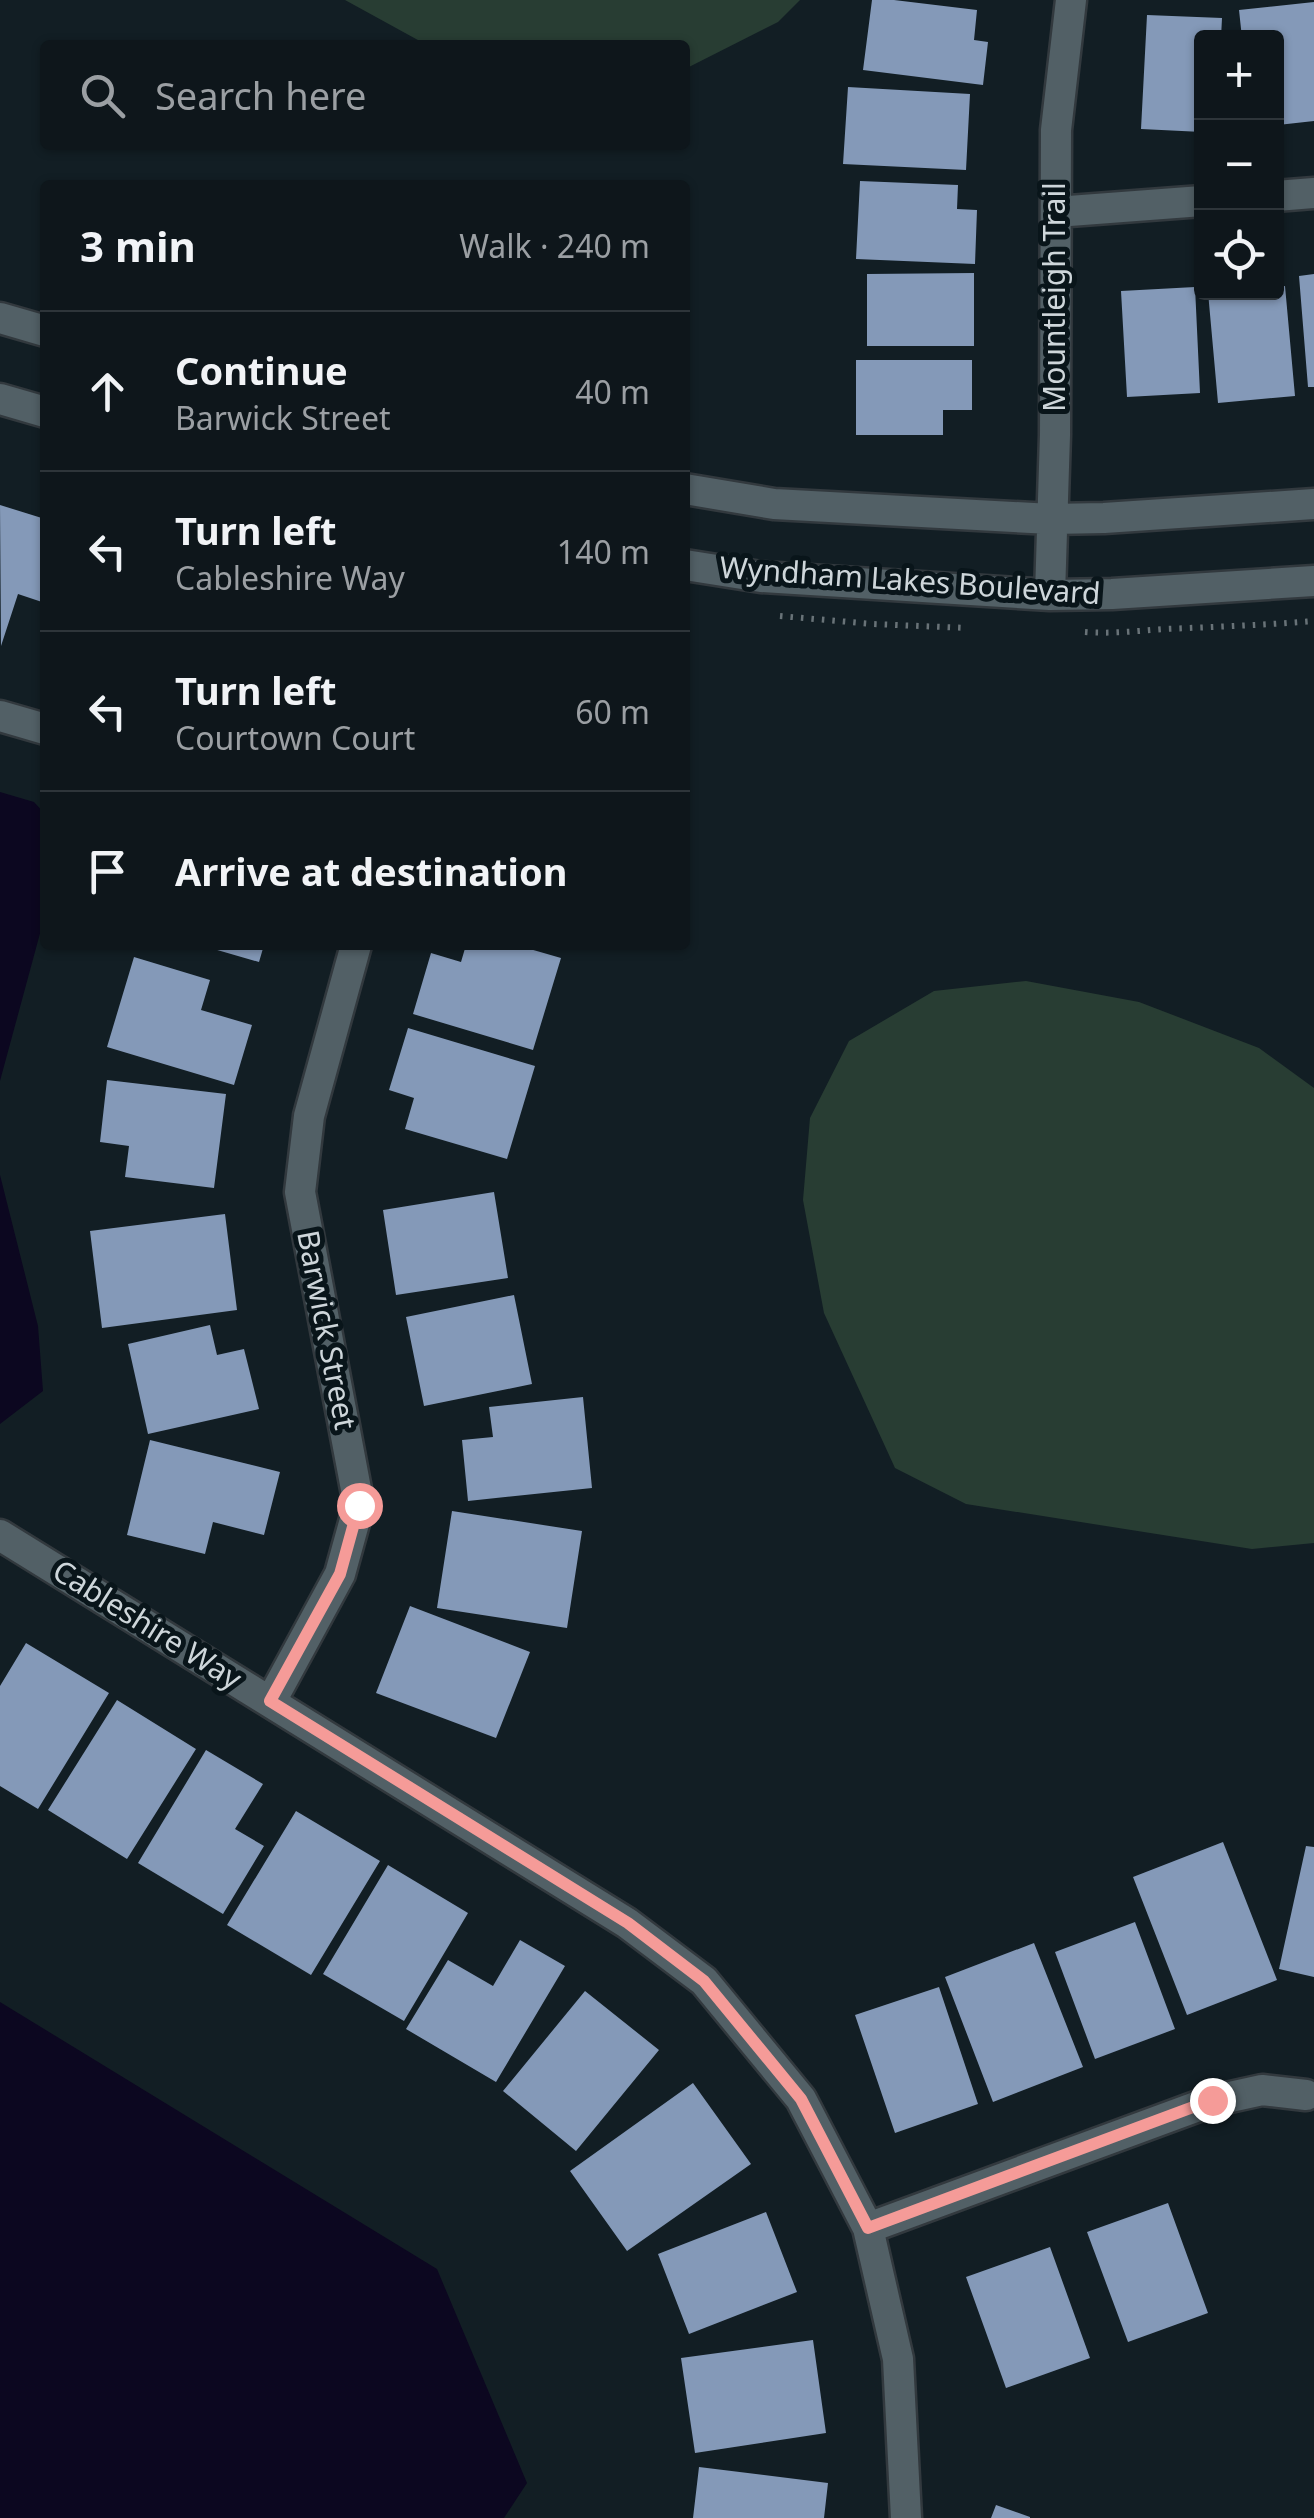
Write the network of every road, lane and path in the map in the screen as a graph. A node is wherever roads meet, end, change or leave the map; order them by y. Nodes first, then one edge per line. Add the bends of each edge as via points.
1 (1071, 0) edge
2 (1314, 193) edge
3 (1284, 195) edge
4 (1194, 202) edge
5 (1056, 212) junction
6 (0, 318) edge
7 (40, 330) edge
8 (0, 399) edge
9 (40, 411) edge
10 (690, 490) edge
11 (1314, 504) edge
12 (1051, 519) junction
13 (690, 566) edge
14 (1314, 582) edge
15 (1050, 595) junction
16 (0, 716) edge
17 (40, 727) edge
18 (355, 950) edge
19 (0, 1535) edge
20 (270, 1701) junction
21 (1306, 2096) dead end
22 (868, 2228) junction
23 (906, 2518) edge

1 - 5 street, Mountleigh Trail via 1056,130
2 - 3 street
4 - 5 street
5 - 12 street, Mountleigh Trail
6 - 7 street
8 - 9 street
10 - 12 street via 774,504
11 - 12 street
12 - 15 street, Mountleigh Trail
13 - 15 street, Wyndham Lakes Boulevard via 761,577
14 - 15 street, Wyndham Lakes Boulevard
16 - 17 street
18 - 20 street, Barwick Street via 309,1116 300,1192 359,1505 340,1574
19 - 20 street, Cableshire Way
20 - 22 street, Cableshire Way via 628,1923 704,1981 801,2099
21 - 22 street via 1262,2090 1212,2100
22 - 23 street, Cableshire Way via 898,2359

